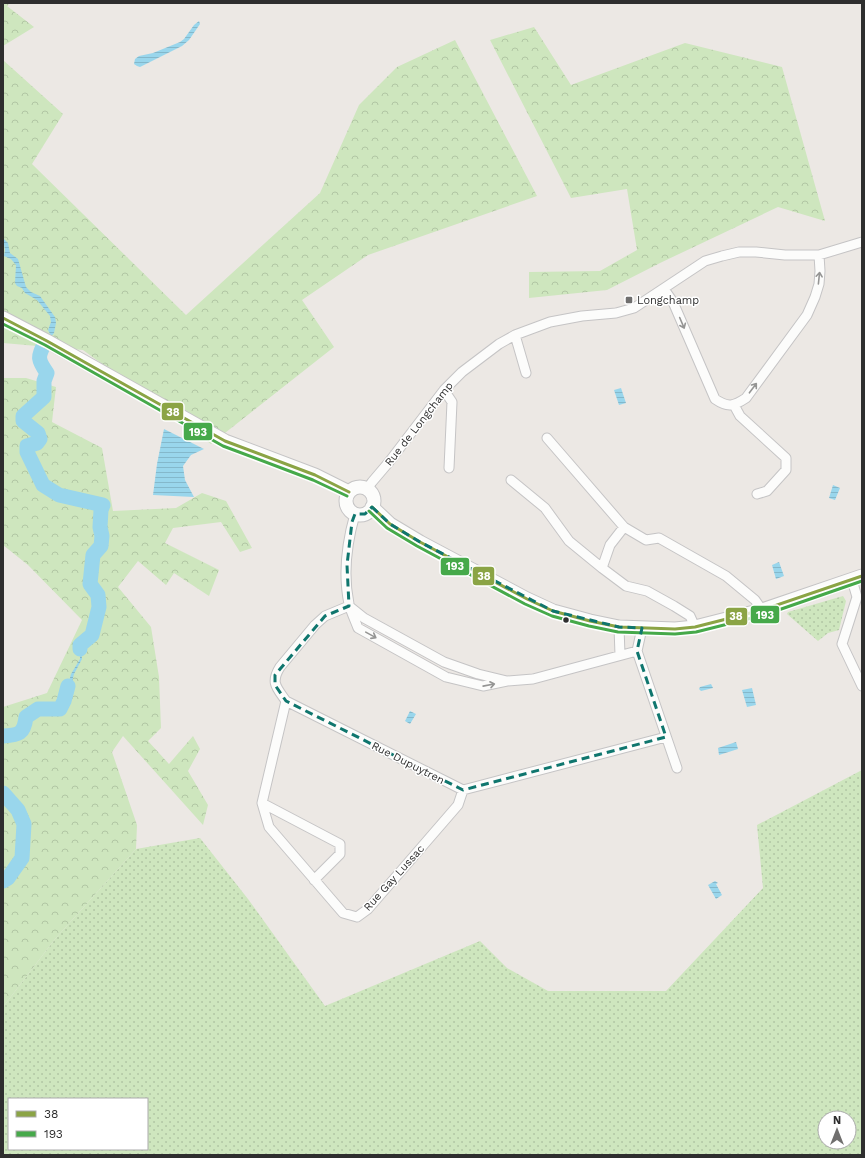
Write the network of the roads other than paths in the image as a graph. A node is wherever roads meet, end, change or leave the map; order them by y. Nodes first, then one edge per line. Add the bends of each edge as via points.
1 (862, 242) edge
2 (819, 255) junction
3 (664, 289) junction
4 (3, 318) edge
5 (516, 335) junction
6 (526, 373) dead end
7 (444, 390) junction
8 (734, 405) junction
9 (547, 438) dead end
10 (449, 468) dead end
11 (511, 480) dead end
12 (367, 490) junction
13 (349, 492) junction
14 (757, 494) dead end
15 (372, 507) junction
16 (355, 514) junction
17 (624, 527) junction
18 (602, 568) junction
19 (857, 578) edge
20 (349, 606) junction
21 (762, 610) junction
22 (619, 627) junction
23 (695, 627) junction
24 (642, 628) junction
25 (637, 651) junction
26 (620, 655) junction
27 (507, 681) junction
28 (862, 686) edge
29 (286, 701) junction
30 (666, 738) junction
31 (677, 768) dead end
32 (463, 790) junction
33 (262, 803) junction
34 (314, 880) junction

1 - 2 street, Rue de Longchamp
2 - 3 street, Rue de Longchamp via 739,252 705,261
8 -> 2 street via 746,398 807,315 819,284
3 - 5 street, Rue de Longchamp via 634,308 550,322
3 -> 8 street via 673,302 715,399 722,404
4 - 13 main road via 225,441 315,475
5 - 6 street
5 - 7 street, Rue de Longchamp via 476,360
7 - 10 street via 452,402
7 - 12 street, Rue de Longchamp
8 - 14 street via 740,416 786,458 786,470 767,491
9 - 17 street
11 - 18 street via 545,508 569,541
12 - 13 main road via 357,487
12 - 15 main road via 373,497
13 - 16 main road via 346,504
15 - 16 main road via 365,514
15 - 22 main road via 390,524 420,542 527,599 553,611
16 - 20 street via 347,566
17 - 18 street via 610,545
17 - 21 street via 646,540 659,538 721,573 755,600
18 - 23 street via 626,586 647,591 690,616
19 - 21 main road
19 - 28 street via 857,597 842,644
20 - 27 street via 364,618 444,662
20 -> 27 street via 358,628 446,677 483,686
20 - 29 street, Rue Dupuytren via 325,616 315,625 275,674 275,685
21 - 23 main road
22 - 24 main road
22 - 26 street
23 - 24 main road
24 - 25 street
25 - 26 street
25 - 30 street
26 - 27 street via 533,679
29 - 32 street, Rue Dupuytren
29 - 33 street, Rue Gay Lussac
30 - 31 street
30 - 32 street
32 - 34 street, Rue Gay Lussac via 458,805 368,910 357,917 343,914
33 - 34 street, Rue Gay Lussac via 269,827
33 - 34 street via 340,844 340,854

